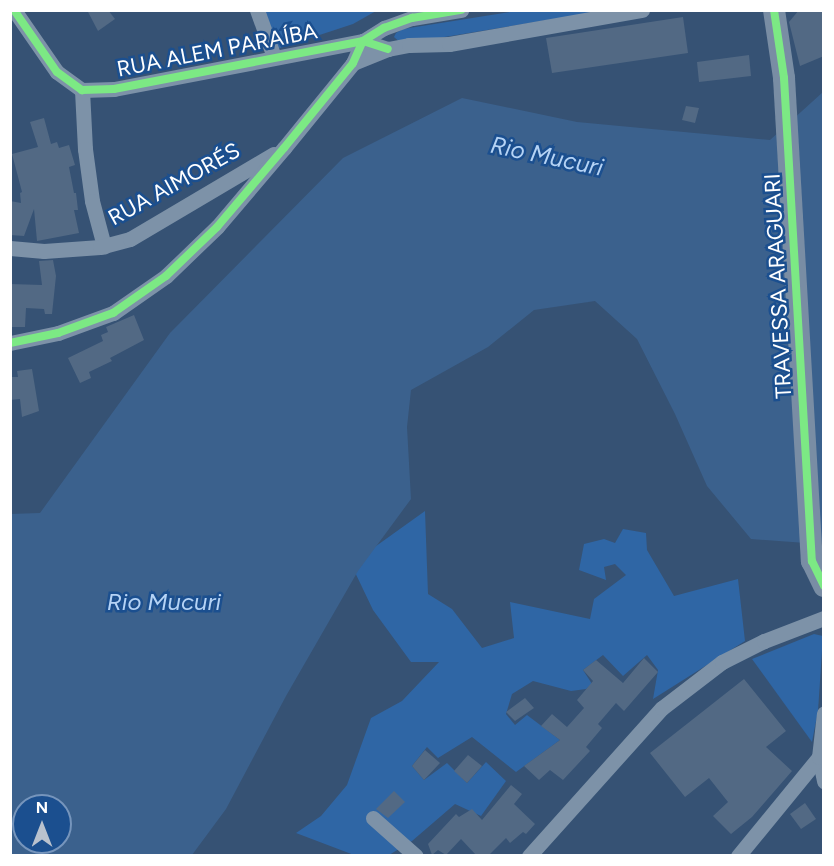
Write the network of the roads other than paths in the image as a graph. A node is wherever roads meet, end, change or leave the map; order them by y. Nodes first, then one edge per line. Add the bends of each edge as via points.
1 (14, 10) edge
2 (257, 10) edge
3 (461, 10) edge
4 (642, 10) edge
5 (774, 10) edge
6 (363, 41) junction
7 (388, 49) junction
8 (274, 57) junction
9 (353, 63) junction
10 (82, 90) junction
11 (284, 148) junction
12 (104, 246) junction
13 (10, 248) edge
14 (10, 344) edge
15 (824, 586) edge
16 (824, 618) edge
17 (824, 713) edge
18 (819, 757) junction
19 (824, 781) edge
20 (373, 818) dead end
21 (416, 855) edge
22 (529, 855) edge
23 (738, 855) edge

1 - 10 street via 57,72
2 - 8 street, RUA ALEM PARAÍBA
3 - 6 street via 412,18
4 - 7 street via 449,44
5 - 15 street, TRAVESSA ARAGUARI via 784,78 812,561
6 - 7 street, RUA ALEM PARAÍBA
6 - 8 street, RUA ALEM PARAÍBA
6 - 9 street
7 - 9 street
8 - 10 street, RUA ALEM PARAÍBA via 114,89
9 - 11 street
10 - 12 street via 92,201
11 - 12 street, RUA AIMORÉS via 130,239
11 - 14 street via 217,227 166,276 113,313 58,333
12 - 13 street, RUA AIMORÉS via 44,251
16 - 22 street via 722,662 662,708
17 - 18 street
18 - 19 street
18 - 23 street
20 - 21 street

